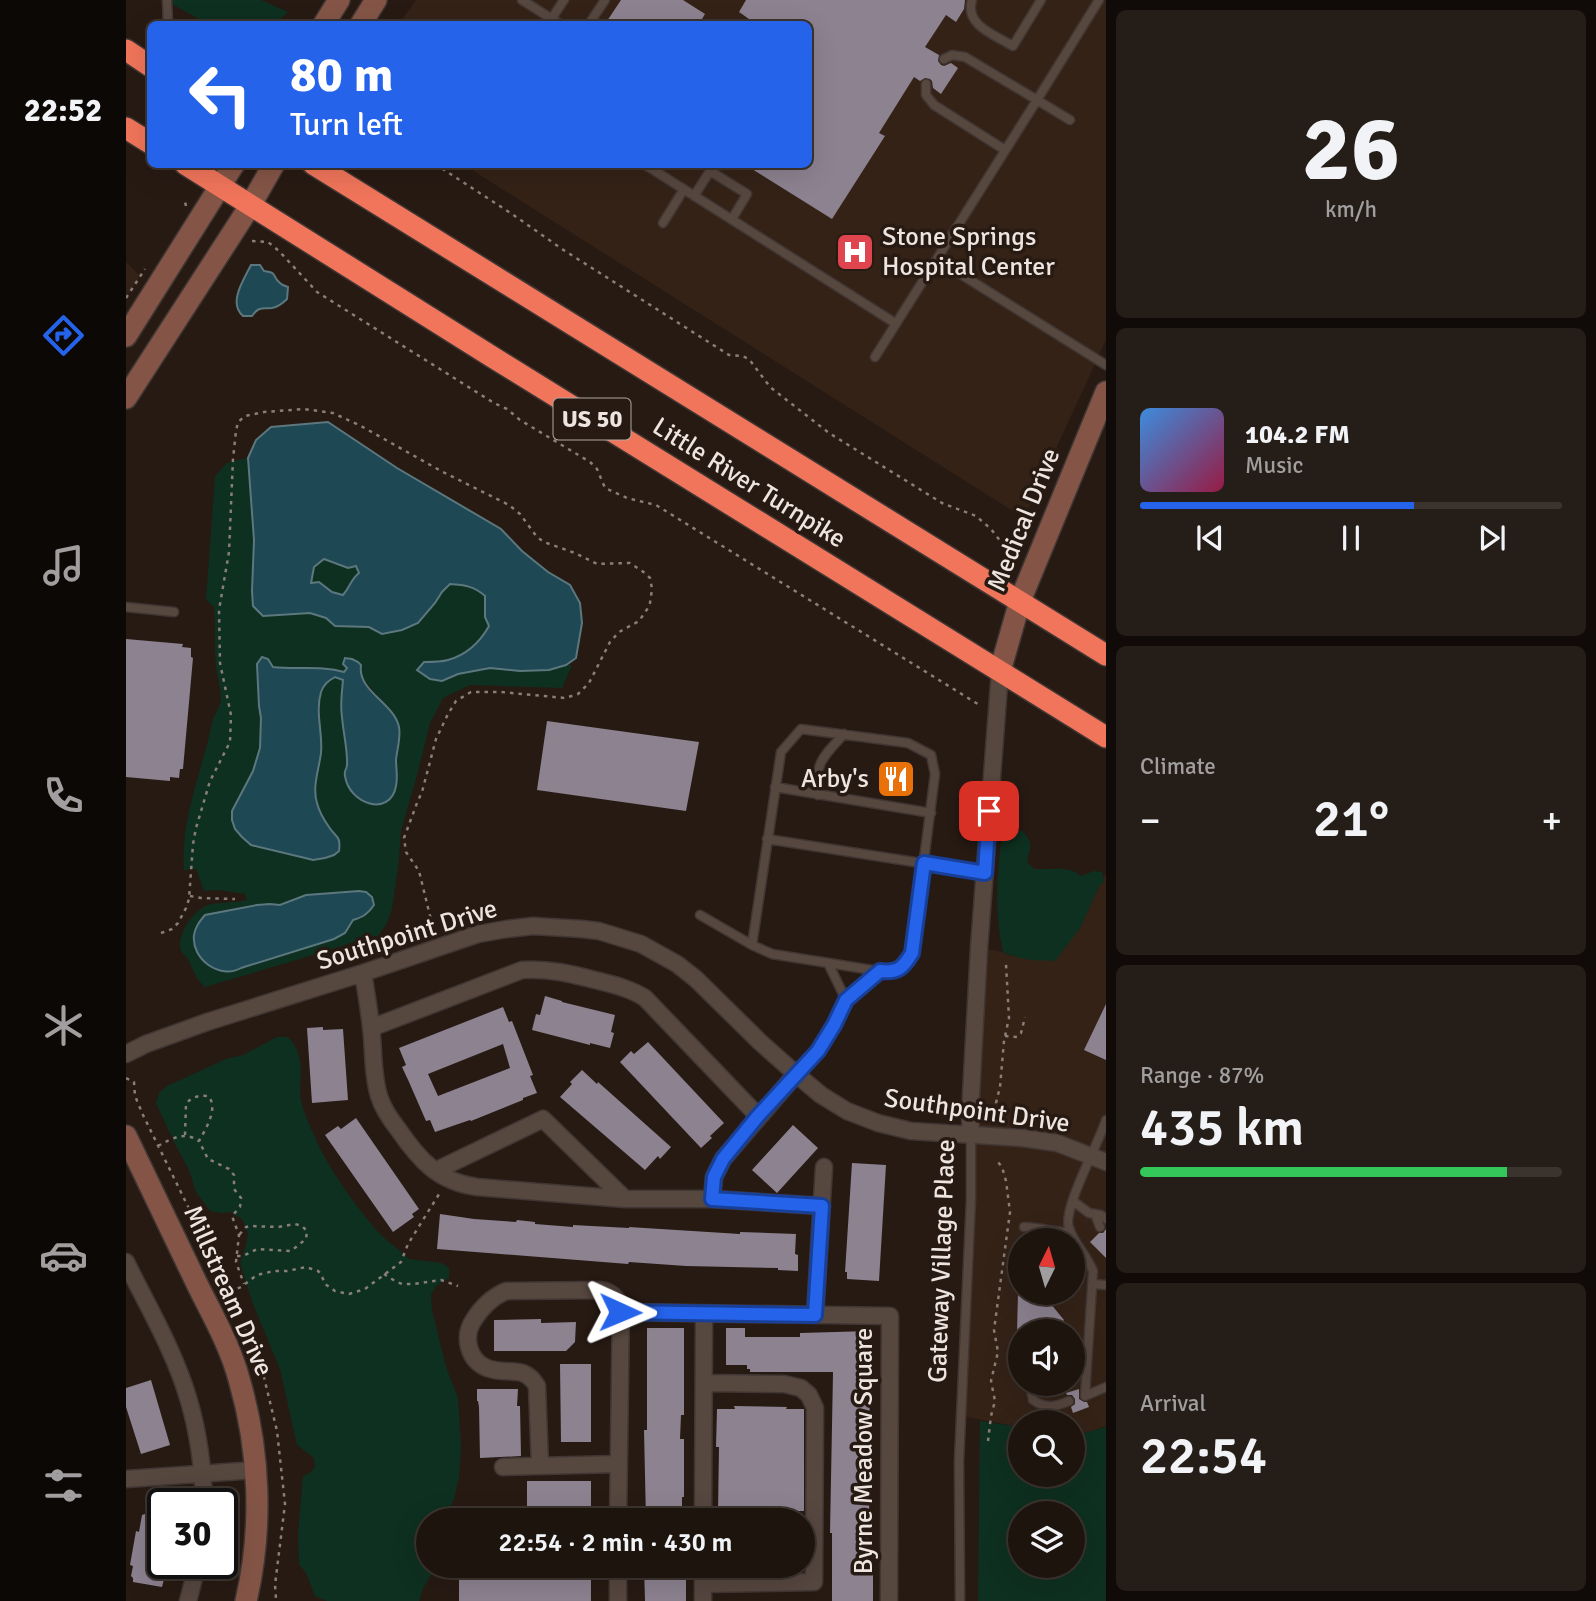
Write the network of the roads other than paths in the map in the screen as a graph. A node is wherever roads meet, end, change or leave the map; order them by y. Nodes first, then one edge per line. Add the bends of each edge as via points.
1 (167, 0) edge
2 (339, 0) edge
3 (376, 0) edge
4 (522, 0) edge
5 (564, 0) edge
6 (605, 0) edge
7 (972, 0) edge
8 (1041, 0) edge
9 (1100, 0) edge
10 (168, 21) edge
11 (326, 21) edge
12 (363, 21) edge
13 (549, 21) edge
14 (551, 21) edge
15 (591, 21) edge
16 (126, 50) edge
17 (944, 59) dead end
18 (147, 64) edge
19 (926, 84) dead end
20 (1037, 100) junction
21 (1070, 120) dead end
22 (126, 128) edge
23 (147, 141) edge
24 (1005, 150) junction
25 (191, 168) edge
26 (231, 168) edge
27 (272, 168) edge
28 (319, 168) edge
29 (650, 168) edge
30 (220, 186) junction
31 (684, 189) junction
32 (694, 196) junction
33 (250, 206) junction
34 (732, 219) junction
35 (663, 223) dead end
36 (937, 260) junction
37 (895, 323) junction
38 (126, 336) edge
39 (875, 357) dead end
40 (1106, 365) edge
41 (1106, 392) edge
42 (126, 398) edge
43 (1020, 601) junction
44 (126, 607) edge
45 (174, 612) dead end
46 (1106, 655) edge
47 (1000, 671) junction
48 (844, 734) junction
49 (1106, 737) edge
50 (775, 787) junction
51 (818, 795) junction
52 (931, 813) junction
53 (767, 839) junction
54 (924, 863) junction
55 (985, 873) junction
56 (700, 915) dead end
57 (752, 945) junction
58 (828, 963) junction
59 (880, 971) junction
60 (363, 973) junction
61 (846, 1000) junction
62 (371, 1028) junction
63 (126, 1054) edge
64 (796, 1074) junction
65 (758, 1116) junction
66 (1106, 1120) edge
67 (971, 1135) junction
68 (126, 1136) edge
69 (1099, 1159) edge
70 (824, 1167) dead end
71 (441, 1175) junction
72 (625, 1199) junction
73 (712, 1199) junction
74 (1073, 1201) junction
75 (822, 1206) junction
76 (1095, 1214) junction
77 (1106, 1219) edge
78 (1024, 1227) dead end
79 (1100, 1227) dead end
80 (1031, 1228) edge
81 (1069, 1228) edge
82 (1085, 1255) edge
83 (126, 1262) edge
84 (1093, 1284) junction
85 (1106, 1286) edge
86 (620, 1312) junction
87 (704, 1314) junction
88 (815, 1315) junction
89 (704, 1383) junction
90 (1106, 1387) edge
91 (1032, 1396) edge
92 (1069, 1401) dead end
93 (618, 1464) junction
94 (540, 1466) junction
95 (503, 1467) dead end
96 (256, 1469) junction
97 (203, 1472) junction
98 (126, 1479) edge
99 (204, 1488) edge
100 (618, 1508) edge
101 (703, 1508) edge
102 (618, 1578) edge
103 (703, 1578) edge
104 (194, 1579) edge
105 (703, 1584) junction
106 (188, 1601) edge
107 (246, 1601) edge
108 (618, 1601) edge
109 (703, 1601) edge
110 (889, 1601) edge
111 (960, 1601) edge

1 - 10 lane
2 - 11 street
3 - 12 street
4 - 13 lane
5 - 14 lane
6 - 15 lane
7 - 8 lane via 975,23 1013,46
9 - 20 lane
16 - 18 highway
17 - 20 lane via 965,57
19 - 24 lane via 926,94 934,105
20 - 21 lane
20 - 24 lane
22 - 23 highway
24 - 36 lane
25 - 30 highway, Little River Turnpike / US 50
26 - 30 street
27 - 33 street
28 - 43 highway, Little River Turnpike / US 50
29 - 31 lane
30 - 33 highway, Little River Turnpike / US 50
30 - 38 street
31 - 32 lane
31 - 35 lane
32 - 34 lane
32 - 34 lane via 710,171 747,194
33 - 42 street
33 - 47 highway, Little River Turnpike / US 50
34 - 37 lane
36 - 37 lane
36 - 40 lane
37 - 39 lane
41 - 43 street, Medical Drive
43 - 46 highway, Little River Turnpike / US 50
43 - 47 street, Medical Drive
44 - 45 lane
47 - 49 highway, Little River Turnpike / US 50
47 - 55 street, Gateway Village Place
48 - 50 lane via 801,729 781,752
48 - 51 lane via 821,761 816,774
48 - 52 lane via 908,743 931,755 935,774
50 - 51 lane
50 - 53 lane
51 - 52 lane
52 - 54 lane
53 - 54 lane
53 - 57 lane
54 - 55 lane
54 - 59 lane via 912,953 904,966
55 - 67 street, Gateway Village Place
56 - 57 lane
57 - 58 lane via 772,954
58 - 59 lane
58 - 61 lane
59 - 61 lane
60 - 62 street
60 - 63 street, Southpoint Drive via 207,1022
60 - 64 street, Southpoint Drive via 497,930 558,926 599,931 641,944 677,964
61 - 64 lane via 818,1051
62 - 65 street via 522,970 563,972 633,990 645,998
62 - 71 street via 373,1065 385,1111 416,1154
64 - 65 street
64 - 67 street, Southpoint Drive via 835,1104 878,1123 911,1131
65 - 73 street via 723,1159 714,1177
66 - 69 lane
67 - 69 street, Southpoint Drive via 1044,1140
67 - 111 lane, Gateway Village Place via 959,1461
68 - 96 street, Millstream Drive via 239,1377
69 - 74 lane
70 - 75 street
71 - 72 street via 477,1187
71 - 72 street via 543,1119
72 - 73 street
73 - 75 street
74 - 76 lane
74 - 81 lane
75 - 88 street
76 - 77 lane
76 - 79 lane
78 - 80 lane
82 - 84 lane
83 - 97 street via 189,1399
84 - 85 lane
84 - 90 lane via 1085,1396
86 - 87 street, Byrne Meadow Square
86 - 93 street
86 - 94 street via 616,1297 601,1290 517,1290 497,1294 471,1324 468,1345 477,1361 486,1368 525,1373 537,1386
87 - 88 street, Byrne Meadow Square
87 - 89 street
88 - 110 street, Byrne Meadow Square via 890,1316
89 - 101 street
89 - 105 street via 801,1388 815,1408 816,1451 814,1582
91 - 92 lane via 1044,1407
93 - 94 street
93 - 100 street
94 - 95 street
96 - 97 street
96 - 107 street, Millstream Drive via 255,1546
97 - 98 street
97 - 99 street
102 - 108 street
103 - 105 street
104 - 106 street
105 - 109 street

